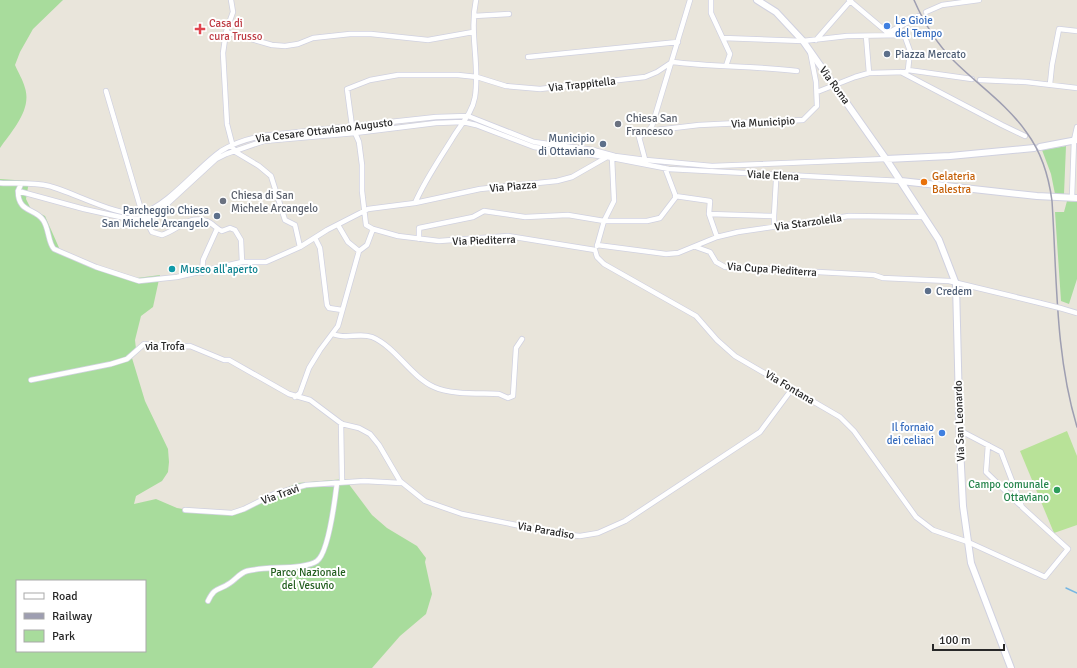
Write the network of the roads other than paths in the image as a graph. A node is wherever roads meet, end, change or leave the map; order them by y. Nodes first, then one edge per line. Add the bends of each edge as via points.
1 (231, 0) edge
2 (476, 0) edge
3 (690, 0) edge
4 (711, 0) edge
5 (850, 0) edge
6 (974, 0) edge
7 (979, 0) edge
8 (761, 1) edge
9 (942, 2) edge
10 (926, 12) dead end
11 (509, 14) dead end
12 (474, 16) junction
13 (918, 16) dead end
14 (1077, 31) edge
15 (226, 32) junction
16 (473, 32) junction
17 (887, 34) junction
18 (866, 36) junction
19 (723, 38) junction
20 (816, 40) junction
21 (803, 41) junction
22 (678, 42) junction
23 (810, 51) junction
24 (528, 57) dead end
25 (672, 62) junction
26 (726, 66) junction
27 (908, 70) junction
28 (797, 71) dead end
29 (901, 72) junction
30 (869, 73) junction
31 (477, 77) junction
32 (972, 80) dead end
33 (980, 80) dead end
34 (834, 84) junction
35 (1050, 84) junction
36 (1077, 88) edge
37 (106, 91) dead end
38 (817, 92) junction
39 (468, 116) junction
40 (463, 122) junction
41 (352, 126) junction
42 (1077, 127) edge
43 (648, 131) junction
44 (355, 133) junction
45 (1026, 136) dead end
46 (1075, 140) edge
47 (232, 144) junction
48 (234, 151) junction
49 (606, 157) junction
50 (612, 158) junction
51 (886, 159) junction
52 (646, 163) junction
53 (665, 168) junction
54 (776, 181) dead end
55 (901, 181) junction
56 (0, 183) edge
57 (21, 184) junction
58 (18, 190) junction
59 (675, 196) junction
60 (1074, 198) edge
61 (415, 203) junction
62 (364, 211) junction
63 (142, 213) junction
64 (709, 214) junction
65 (774, 216) junction
66 (924, 218) junction
67 (145, 220) junction
68 (604, 221) junction
69 (338, 225) junction
70 (774, 227) junction
71 (217, 229) junction
72 (373, 230) junction
73 (717, 237) junction
74 (315, 238) junction
75 (419, 239) junction
76 (300, 247) junction
77 (596, 247) junction
78 (696, 247) junction
79 (359, 251) junction
80 (242, 262) junction
81 (202, 273) junction
82 (956, 284) junction
83 (342, 310) junction
84 (1077, 313) edge
85 (333, 334) junction
86 (522, 339) dead end
87 (31, 380) dead end
88 (792, 389) junction
89 (295, 398) junction
90 (341, 423) junction
91 (959, 430) junction
92 (988, 445) junction
93 (339, 482) junction
94 (401, 483) junction
95 (1022, 507) junction
96 (185, 510) dead end
97 (968, 542) junction
98 (208, 601) dead end
99 (1011, 668) edge

1 - 15 street via 233,12
2 - 12 street
3 - 22 street
4 - 19 street via 710,13
5 - 17 street
5 - 20 street
6 - 7 street
6 - 9 street
8 - 21 main road, Via Roma via 776,12
9 - 10 street
11 - 12 street
12 - 16 street
13 - 17 street
14 - 35 street via 1059,29
15 - 16 street via 272,45 285,46 313,38 350,34 428,40
15 - 47 street via 223,53 226,124
16 - 31 street
17 - 18 street
17 - 27 street via 906,37 910,52
18 - 20 street
18 - 30 street
19 - 21 street
19 - 26 street via 730,54
20 - 21 street
21 - 23 main road, Via Roma
22 - 24 street
22 - 25 street
23 - 34 main road, Via Roma
23 - 38 street, Via Municipio
25 - 26 street
25 - 31 street, Via Trappitella via 658,72 645,76 552,88 506,86
25 - 43 street via 652,126
26 - 28 street
27 - 29 street
27 - 32 street
29 - 30 street
29 - 45 street via 1002,126
30 - 34 street
31 - 39 street via 475,98
31 - 41 street, Via Trappitella via 398,75 352,86 347,89
33 - 35 street
34 - 38 street
34 - 51 main road, Via Roma
35 - 36 street
37 - 63 street
38 - 43 street, Via Municipio via 815,110 800,120 699,125
39 - 40 street
39 - 41 street, Via Cesare Ottaviano Augusto
39 - 52 street via 534,142 593,150
40 - 44 street, Via Cesare Ottaviano Augusto
40 - 49 street, Via Cesare Ottaviano Augusto via 534,147
40 - 61 street
41 - 44 street
41 - 47 street, Via Cesare Ottaviano Augusto via 262,136
42 - 46 street
43 - 52 street via 639,138
44 - 48 street, Via Cesare Ottaviano Augusto via 264,141
44 - 62 street via 362,165
46 - 51 main road via 1037,148
46 - 60 street
47 - 48 street
47 - 63 street, Via Cesare Ottaviano Augusto via 214,156 160,203
48 - 67 street, Via Cesare Ottaviano Augusto via 216,159 154,216
48 - 76 street via 271,176 286,220 295,225
49 - 50 street, Via Cesare Ottaviano Augusto
49 - 61 street, Via Piazza via 572,177 557,181 480,189
50 - 52 street, Via Cesare Ottaviano Augusto
50 - 68 street via 614,201
51 - 52 street, Viale Elena via 712,166
51 - 55 main road, Via Roma
52 - 53 street, Viale Elena
53 - 55 street, Viale Elena
53 - 59 street
54 - 65 street
55 - 60 main road
55 - 66 main road, Via San Leonardo
56 - 57 street
57 - 58 street
57 - 63 street via 36,183 49,186 127,213
58 - 67 street via 84,210
58 - 81 street, Via Piazza via 18,198 22,204 42,218 48,229 51,246 60,252 139,281
59 - 64 street via 710,201
59 - 68 street via 660,218 647,221
61 - 62 street, Via Piazza
62 - 69 street, Via Piazza
62 - 72 street via 366,224
63 - 67 street
64 - 65 street
64 - 73 street
65 - 70 street
66 - 70 street, Via Starzolella via 850,216
66 - 82 main road, Via San Leonardo via 939,240
67 - 71 street via 156,234 168,233 193,220 212,223
68 - 75 street via 568,215 525,217 484,211 473,217 419,228
68 - 77 street
69 - 74 street, Via Piazza
69 - 79 street via 348,242
70 - 73 street, Via Starzolella
71 - 80 street via 222,231 230,228 238,234 241,240
71 - 81 street via 203,260
72 - 75 street, Via Piediterra
72 - 79 street via 367,245
73 - 78 street, Via Starzolella
74 - 76 street, Via Piazza
74 - 83 street via 320,248 327,305 329,308
75 - 77 street, Via Piediterra via 457,241 508,236
76 - 80 street, Via Piazza via 266,262
77 - 78 street via 666,254
77 - 88 street, Via Fontana via 597,257 604,264 696,316 734,356
78 - 82 street, Via Cupa Piediterra via 710,252 716,262 725,267 874,275 883,278 949,281
79 - 83 street
80 - 81 street, Via Piazza
82 - 84 street, Via Cupa Piediterra, bridge
82 - 91 main road, Via San Leonardo
83 - 85 street
85 - 86 street via 345,338 365,335 373,338 435,388 499,394 508,398 513,396 516,348
85 - 89 street via 316,356 300,393
87 - 89 street, via Trofa via 121,360 129,357 144,344 190,346 229,360
88 - 94 street, Via Paradiso via 760,432 625,521 598,534 560,534 462,514 425,501
88 - 97 street, Via Fontana via 840,417 854,431 916,517 933,530
89 - 90 street, Via Paradiso via 310,400
90 - 93 street
90 - 94 street, Via Paradiso via 370,434
91 - 92 street
91 - 97 main road, Via San Leonardo via 963,506
92 - 95 street via 1001,452
92 - 95 street via 986,472
93 - 94 street, Via Travi
93 - 96 street, Via Travi via 296,487 232,513
93 - 98 street via 326,547 318,560 308,564 247,570 232,582 214,590
95 - 97 street, Via Fontana via 1068,549 1045,577
97 - 99 main road, Via San Leonardo via 971,563

